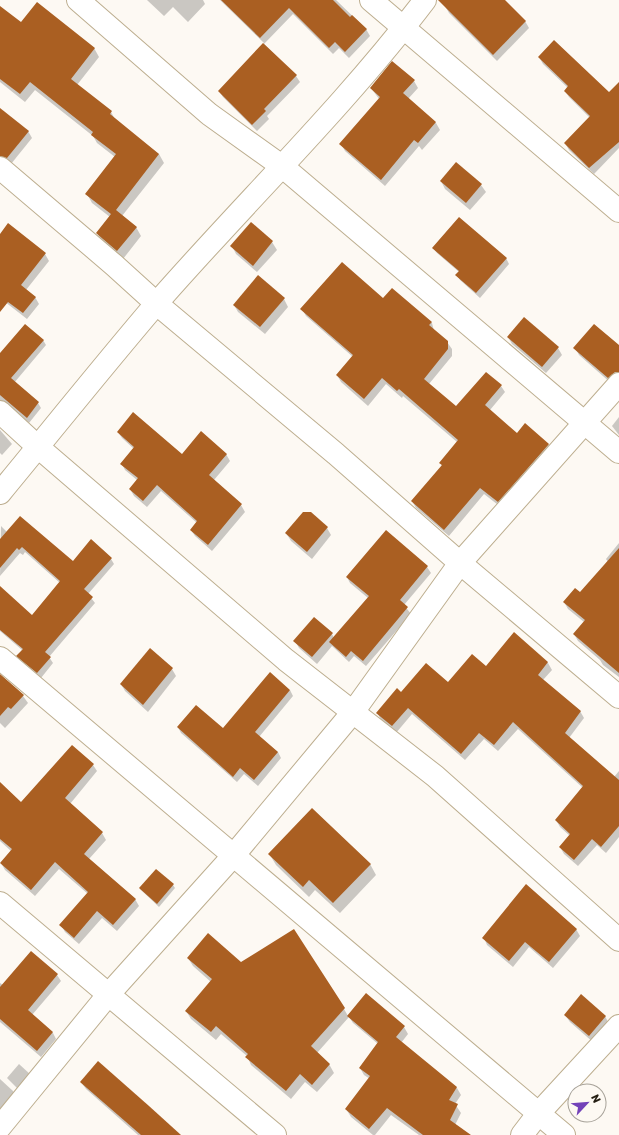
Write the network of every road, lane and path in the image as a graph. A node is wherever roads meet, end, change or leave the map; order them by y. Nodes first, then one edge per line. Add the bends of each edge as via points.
1 (78, 0) edge
2 (371, 0) edge
3 (425, 0) edge
4 (404, 28) junction
5 (283, 167) junction
6 (0, 168) edge
7 (619, 211) edge
8 (157, 304) junction
9 (619, 384) edge
10 (0, 412) edge
11 (584, 422) junction
12 (38, 447) junction
13 (619, 452) edge
14 (0, 494) edge
15 (460, 563) junction
16 (0, 658) edge
17 (619, 697) edge
18 (353, 712) junction
19 (233, 856) junction
20 (0, 903) edge
21 (619, 940) edge
22 (108, 995) junction
23 (619, 1026) edge
24 (538, 1114) junction
25 (0, 1127) edge
26 (275, 1135) edge
27 (522, 1135) edge
28 (564, 1135) edge

1 - 5 street via 209,114
2 - 4 street
3 - 4 street
4 - 5 street
4 - 7 street
5 - 8 street
5 - 11 street
6 - 8 street via 114,264
8 - 12 street
8 - 15 street via 336,454
9 - 11 street
10 - 12 street
11 - 13 street
11 - 15 street
12 - 14 street
12 - 18 street via 286,660
15 - 17 street
15 - 18 street
16 - 19 street
18 - 19 street
18 - 21 street via 435,776
19 - 22 street
19 - 24 street
20 - 22 street
22 - 25 street
22 - 26 street
23 - 24 street
24 - 27 street
24 - 28 street

